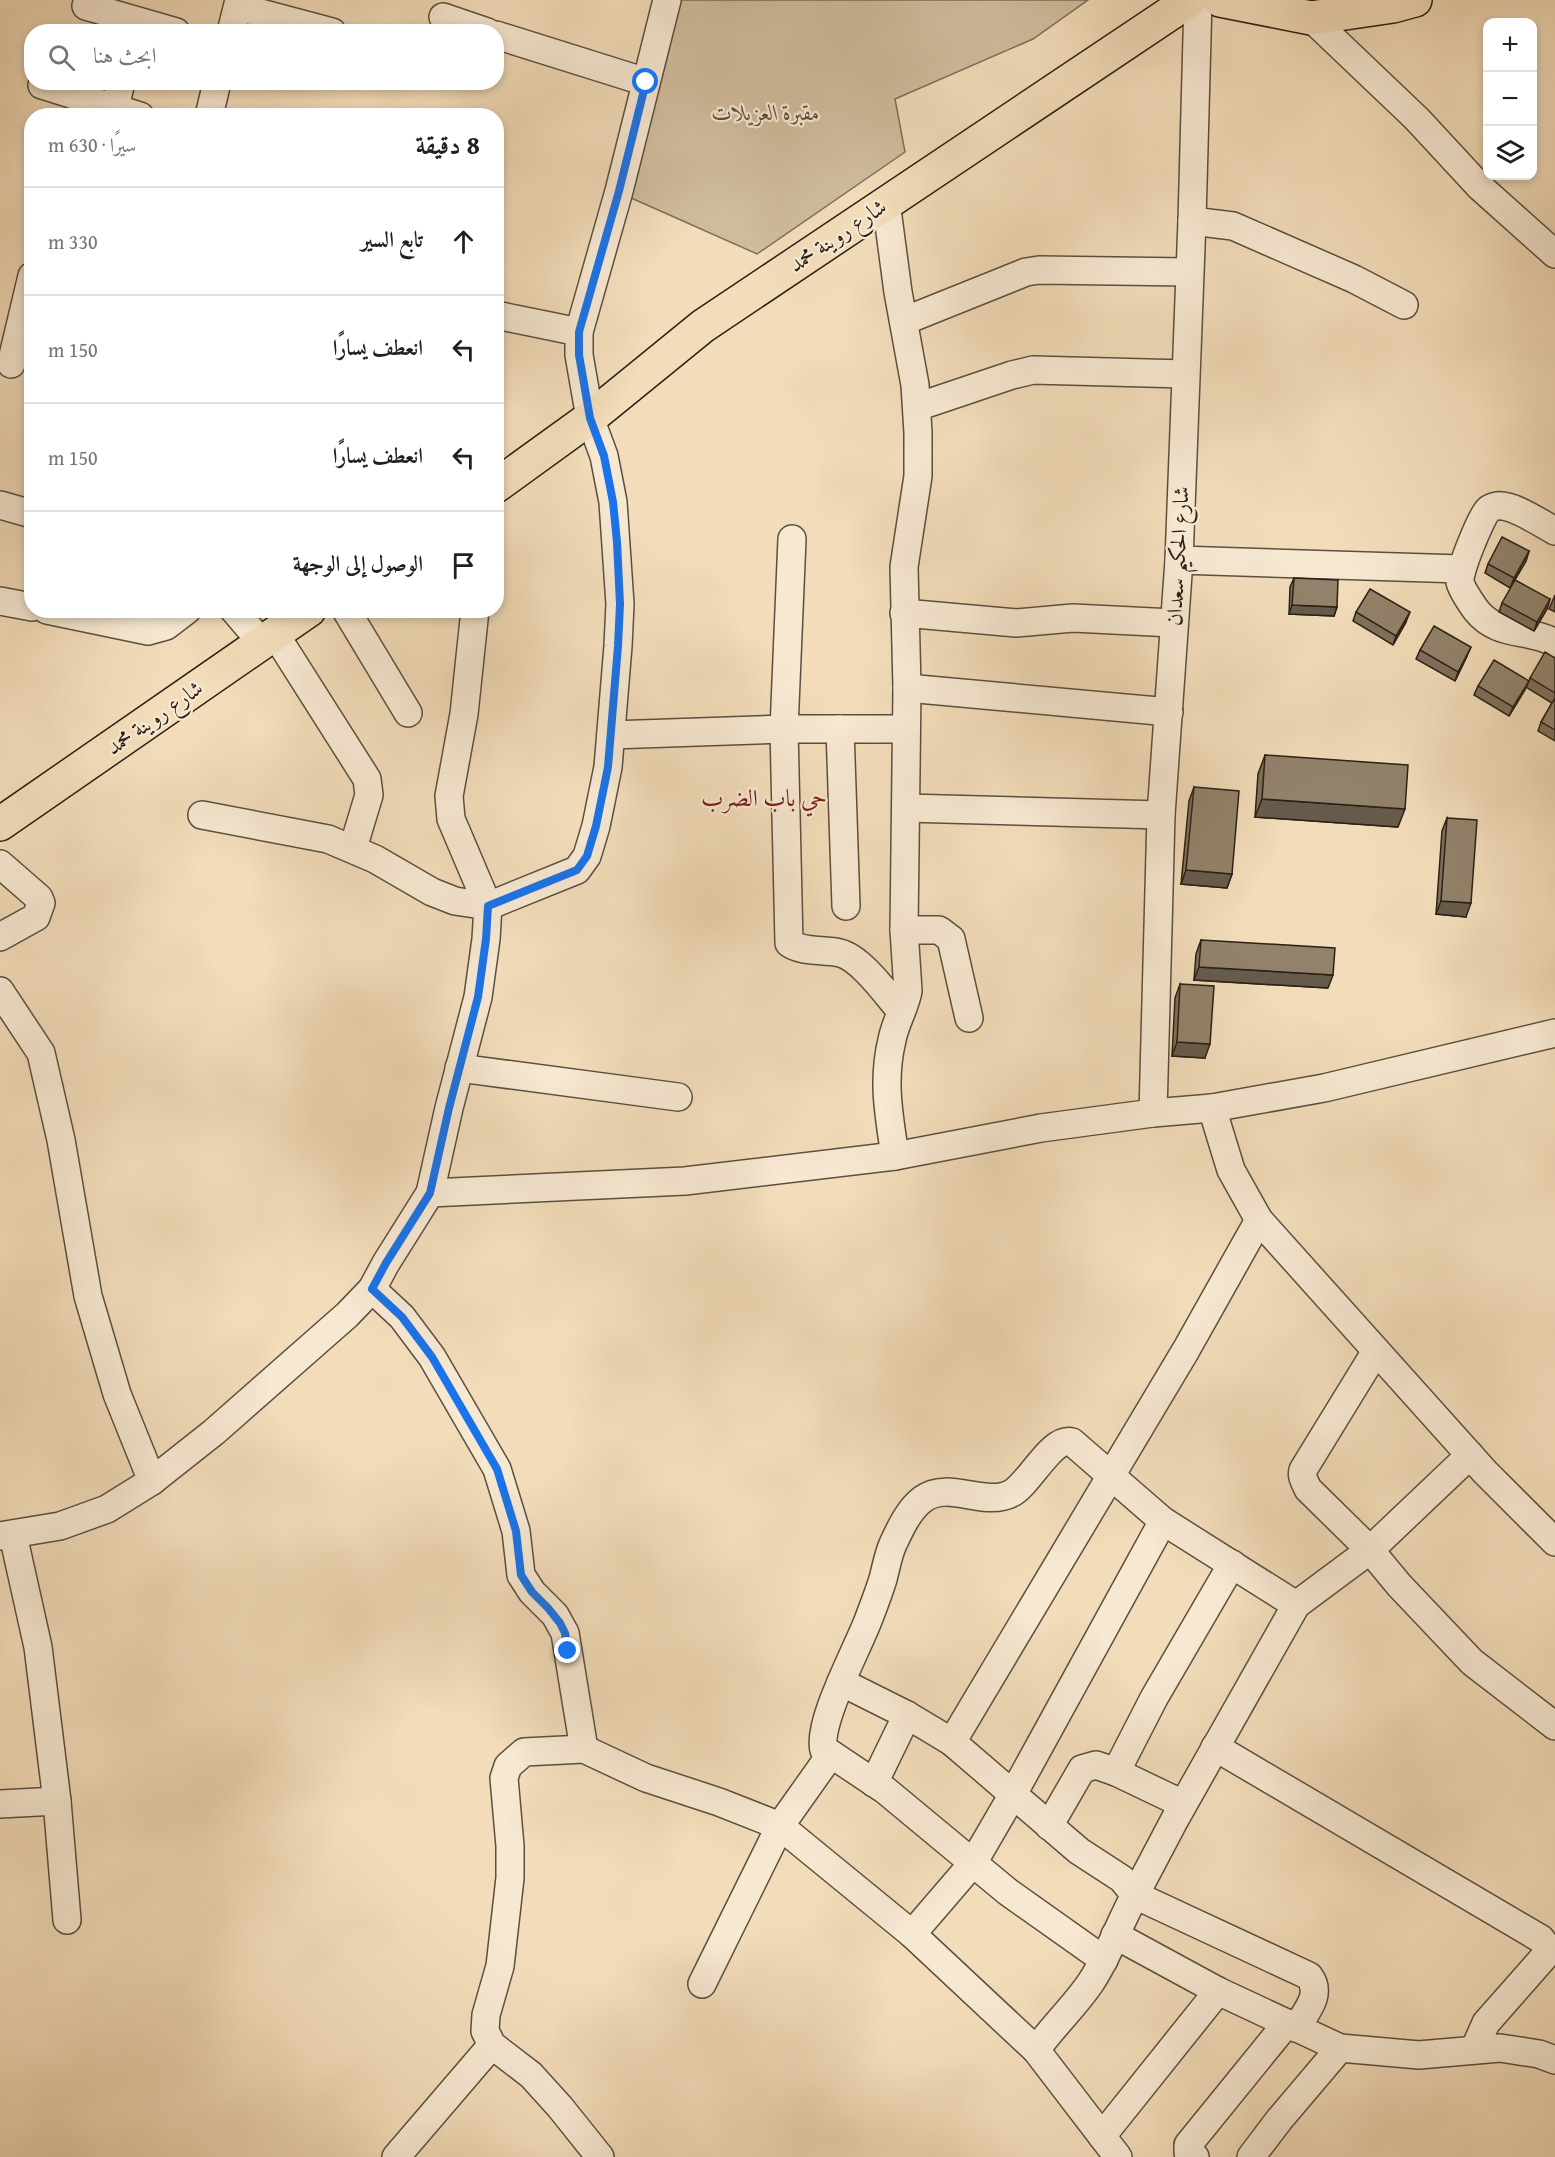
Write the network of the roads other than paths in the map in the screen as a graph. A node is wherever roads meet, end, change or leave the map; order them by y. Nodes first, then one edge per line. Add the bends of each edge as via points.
1 (667, 0) edge
2 (1190, 0) edge
3 (1197, 0) edge
4 (1220, 0) edge
5 (1415, 0) edge
6 (86, 6) dead end
7 (236, 13) edge
8 (443, 16) edge
9 (138, 17) edge
10 (1311, 18) junction
11 (156, 24) edge
12 (292, 24) edge
13 (465, 24) edge
14 (504, 37) edge
15 (646, 82) junction
16 (50, 90) edge
17 (216, 90) edge
18 (116, 102) edge
19 (72, 105) edge
20 (211, 108) edge
21 (886, 202) junction
22 (1192, 221) junction
23 (1555, 254) edge
24 (1190, 272) junction
25 (1404, 305) dead end
26 (24, 316) edge
27 (504, 317) edge
28 (904, 321) junction
29 (579, 332) junction
30 (14, 366) edge
31 (1185, 374) junction
32 (917, 407) junction
33 (590, 418) junction
34 (504, 480) edge
35 (0, 505) edge
36 (24, 512) edge
37 (1555, 531) edge
38 (792, 539) dead end
39 (1179, 560) junction
40 (1461, 569) junction
41 (0, 601) edge
42 (24, 606) edge
43 (904, 613) junction
44 (87, 618) edge
45 (176, 618) edge
46 (244, 618) edge
47 (297, 618) edge
48 (351, 618) edge
49 (474, 618) edge
50 (1173, 623) junction
51 (268, 638) junction
52 (1555, 643) edge
53 (906, 688) junction
54 (408, 712) dead end
55 (1169, 712) junction
56 (784, 729) junction
57 (840, 729) junction
58 (906, 729) junction
59 (611, 735) junction
60 (906, 808) junction
61 (202, 815) dead end
62 (1161, 815) junction
63 (0, 824) edge
64 (353, 849) junction
65 (0, 864) edge
66 (488, 906) junction
67 (846, 906) dead end
68 (904, 930) junction
69 (0, 938) edge
70 (0, 991) edge
71 (902, 1011) junction
72 (969, 1018) dead end
73 (1555, 1033) edge
74 (459, 1068) junction
75 (678, 1097) dead end
76 (1212, 1108) junction
77 (1153, 1113) junction
78 (895, 1156) junction
79 (430, 1193) junction
80 (1259, 1220) junction
81 (372, 1289) junction
82 (1376, 1351) junction
83 (1470, 1455) junction
84 (1111, 1476) junction
85 (152, 1480) junction
86 (1163, 1521) junction
87 (7, 1536) edge
88 (1555, 1542) edge
89 (1370, 1550) junction
90 (1232, 1564) junction
91 (1296, 1605) junction
92 (842, 1682) junction
93 (906, 1715) junction
94 (1555, 1726) edge
95 (952, 1742) junction
96 (1215, 1747) junction
97 (584, 1749) junction
98 (831, 1754) junction
99 (1116, 1772) junction
100 (874, 1783) junction
101 (1012, 1796) junction
102 (57, 1801) junction
103 (0, 1804) edge
104 (1183, 1804) junction
105 (1049, 1826) junction
106 (780, 1827) junction
107 (973, 1863) junction
108 (1135, 1895) junction
109 (67, 1920) dead end
110 (912, 1934) junction
111 (1115, 1935) junction
112 (1104, 1960) junction
113 (702, 1984) dead end
114 (1218, 1991) junction
115 (1291, 2026) junction
116 (492, 2045) junction
117 (1340, 2048) junction
118 (1036, 2050) junction
119 (1474, 2050) junction
120 (1555, 2060) edge
121 (1110, 2147) edge
122 (396, 2157) edge
123 (600, 2157) edge
124 (1195, 2157) edge
125 (1251, 2157) edge

1 - 15 street
2 - 21 main road, شارع روينة محمد
3 - 22 street, شارع الحكيم سعدان
4 - 10 main road
5 - 10 main road
6 - 9 street
7 - 12 street
8 - 13 street
9 - 11 street
10 - 23 street via 1417,119 1480,187
14 - 15 street
15 - 29 street
16 - 19 street
17 - 20 street
18 - 19 street
21 - 28 street
21 - 33 main road, شارع روينة محمد via 703,326
22 - 24 street, شارع الحكيم سعدان
22 - 25 street via 1233,226
24 - 28 street via 1026,272
24 - 31 street, شارع الحكيم سعدان
26 - 30 street
27 - 29 street
28 - 32 street
29 - 33 street
31 - 32 street via 1033,370
31 - 39 street, شارع الحكيم سعدان
32 - 43 street via 918,476 904,567
33 - 34 main road, شارع روينة محمد
33 - 59 street via 604,456 617,542 620,614
35 - 36 street
37 - 40 street via 1509,507 1493,507 1487,511
38 - 56 street
39 - 40 street
39 - 50 street, شارع الحكيم سعدان
40 - 52 street via 1460,581 1486,619 1505,631
41 - 42 street
43 - 50 street via 1016,623 1073,618
43 - 53 street
44 - 45 street via 148,630 166,626
46 - 51 street
47 - 51 main road, شارع روينة محمد
48 - 54 street
49 - 66 street via 464,714 449,796 452,819
50 - 55 street, شارع الحكيم سعدان
51 - 63 main road, شارع روينة محمد
51 - 64 street via 367,779 369,795
53 - 55 street
53 - 58 street
55 - 62 street, شارع الحكيم سعدان
56 - 57 street
56 - 59 street
56 - 71 street via 789,944 849,956
57 - 58 street
57 - 67 street
58 - 60 street
59 - 66 street via 596,826 587,856 577,870
60 - 62 street
60 - 68 street
61 - 64 street via 328,839
62 - 77 street, شارع الحكيم سعدان
64 - 66 street via 432,892 454,901
65 - 69 street via 41,903 36,917
66 - 74 street via 478,997
68 - 71 street via 908,991
68 - 72 street via 939,930 951,939
70 - 85 street via 41,1053 61,1140 88,1296 117,1394
71 - 78 street via 886,1067
73 - 76 street via 1324,1088
74 - 75 street
74 - 79 street
76 - 77 street
76 - 80 street via 1231,1170
77 - 78 street via 1041,1128
78 - 79 street via 685,1181
79 - 81 street
80 - 82 street
80 - 84 street
81 - 85 street via 348,1315 214,1432
81 - 97 street via 402,1317 432,1357 497,1469 516,1531 521,1575 565,1633
82 - 83 street
82 - 89 street via 1302,1474 1308,1489
83 - 88 street
83 - 89 street
84 - 86 street
84 - 92 street via 1072,1442 1064,1441 1012,1493 998,1497 943,1493 923,1499 891,1546 868,1620
84 - 95 street
85 - 87 street via 107,1509 60,1527
86 - 90 street
86 - 101 street
87 - 102 street via 38,1647
89 - 91 street
89 - 94 street via 1472,1662
90 - 91 street
90 - 99 street
91 - 96 street
92 - 93 street
92 - 98 street via 822,1745
93 - 95 street
93 - 100 street
95 - 101 street
96 - 104 street
96 - 119 street via 1541,1939 1547,1947 1545,1956 1486,2024
97 - 106 street via 646,1778
97 - 116 street via 524,1752 508,1766 504,1778 510,1878 500,1966 486,2015 485,2031
98 - 100 street
98 - 106 street
99 - 104 street
99 - 105 street via 1096,1765 1082,1769
100 - 107 street
101 - 105 street
101 - 107 street
102 - 103 street
102 - 109 street
104 - 108 street
105 - 108 street via 1122,1879
106 - 110 street
106 - 113 street
107 - 110 street
107 - 112 street
108 - 111 street
108 - 115 street via 1309,1976 1315,1991 1312,2001
110 - 118 street
111 - 112 street
111 - 114 street
112 - 118 street via 1076,2004
114 - 115 street
114 - 121 street
115 - 117 street
115 - 124 street via 1188,2145 1188,2152
116 - 122 street
116 - 123 street via 531,2075
117 - 119 street via 1419,2055
117 - 125 street
118 - 121 street
119 - 120 street via 1500,2048

